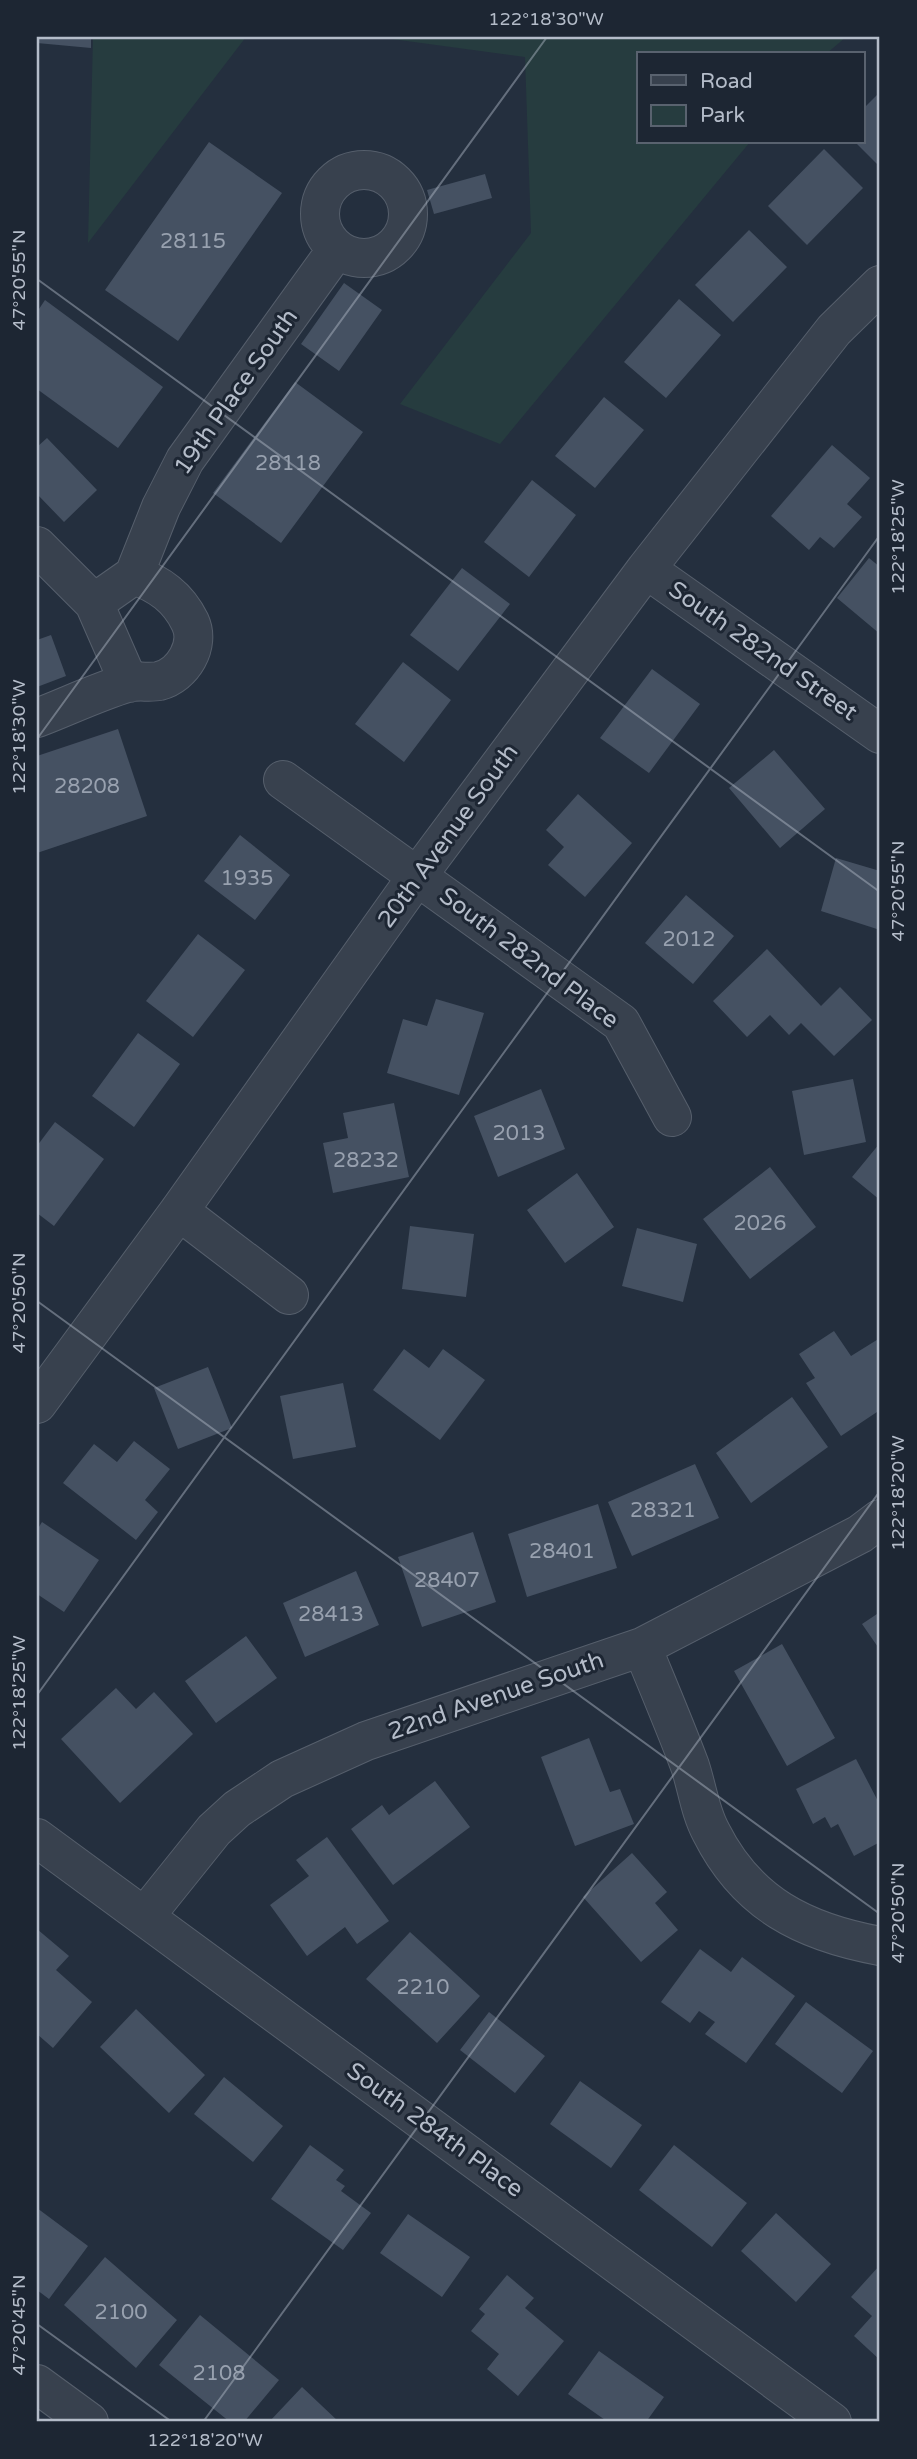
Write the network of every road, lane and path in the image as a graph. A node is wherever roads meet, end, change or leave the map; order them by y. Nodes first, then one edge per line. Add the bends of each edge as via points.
1 (337, 250) dead end
2 (880, 285) edge
3 (37, 546) edge
4 (646, 569) junction
5 (134, 575) junction
6 (94, 603) junction
7 (129, 683) junction
8 (37, 718) edge
9 (880, 734) edge
10 (283, 780) dead end
11 (418, 875) junction
12 (672, 1117) dead end
13 (179, 1211) junction
14 (289, 1295) dead end
15 (37, 1404) edge
16 (880, 1519) edge
17 (642, 1647) junction
18 (37, 1838) edge
19 (145, 1916) junction
20 (880, 1946) edge
21 (37, 2384) edge
22 (89, 2422) edge
23 (832, 2422) edge

1 - 5 street, 19th Place South via 191,451 161,507
2 - 4 street, 20th Avenue South via 834,330
3 - 6 street
4 - 9 street, South 282nd Street
4 - 11 street, 20th Avenue South
5 - 6 street
5 - 7 street via 153,582 183,609 193,627 192,651 181,668 161,681
6 - 7 street
7 - 8 street
10 - 11 street, South 282nd Place
11 - 12 street, South 282nd Place via 621,1023
11 - 13 street, 20th Avenue South
13 - 14 street
13 - 15 street, 20th Avenue South
16 - 17 street, 22nd Avenue South via 860,1534
17 - 19 street, 22nd Avenue South via 366,1741 282,1779 214,1830
17 - 20 street via 690,1766 709,1830 728,1860 769,1905 802,1924
18 - 19 street, South 284th Place
19 - 23 street, South 284th Place
21 - 22 street

